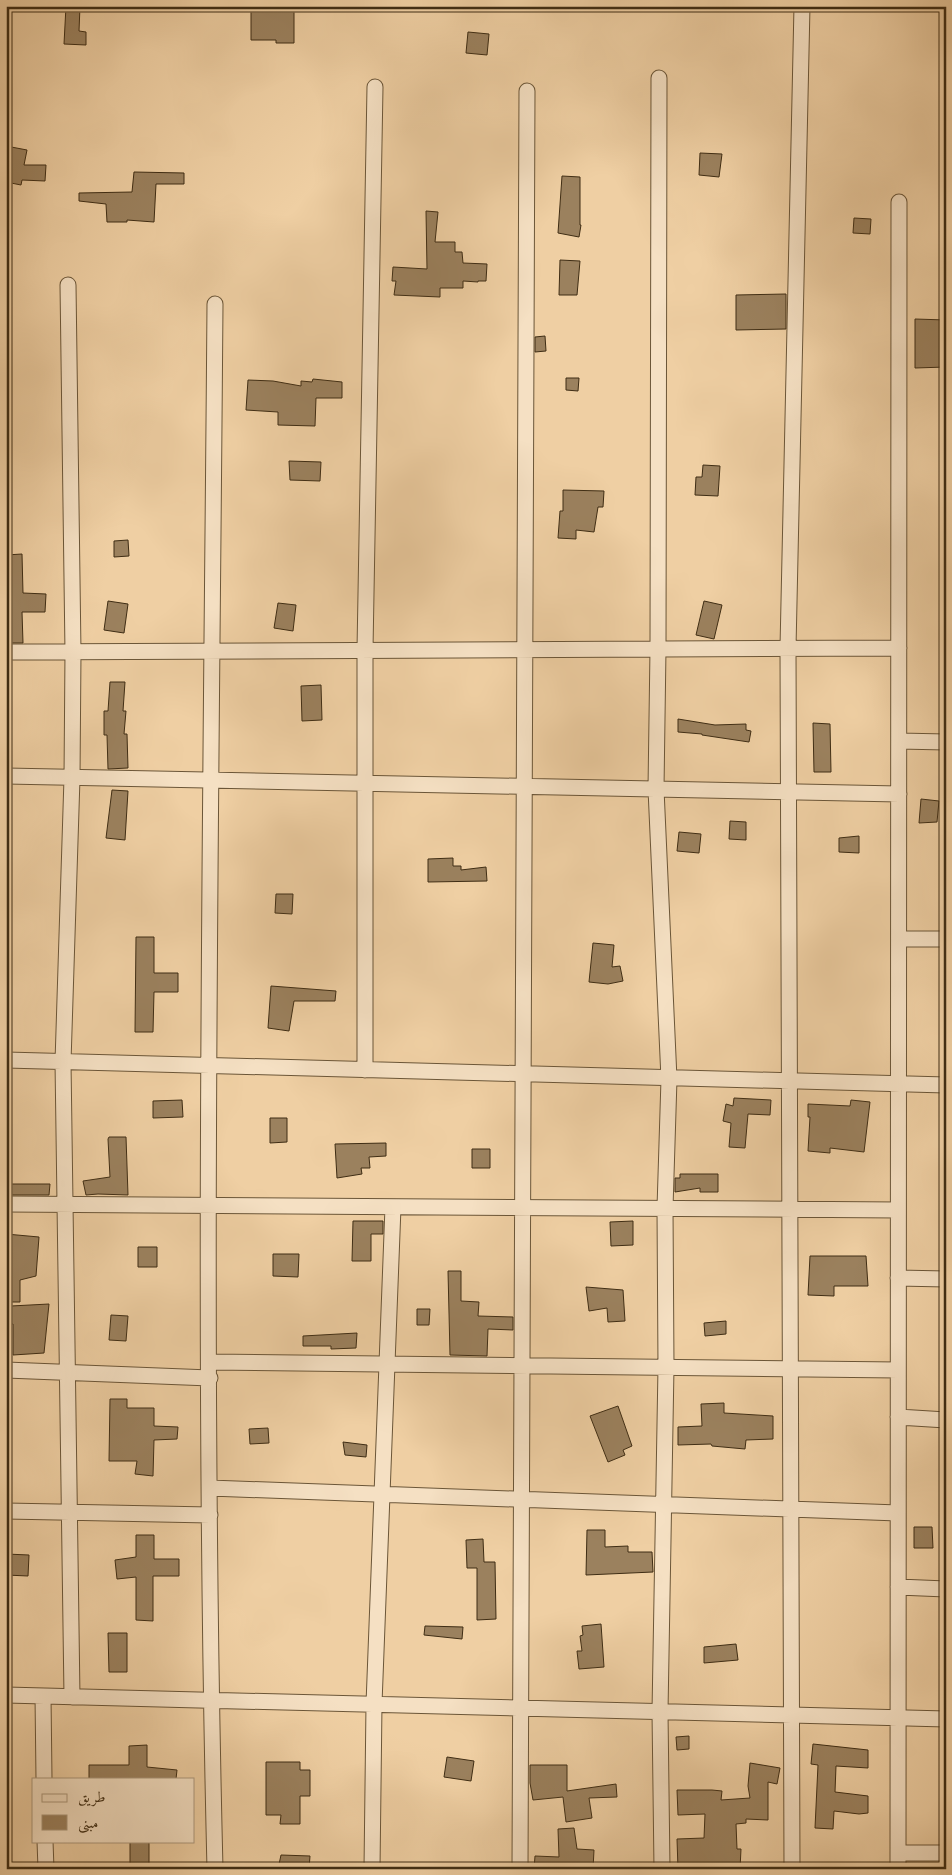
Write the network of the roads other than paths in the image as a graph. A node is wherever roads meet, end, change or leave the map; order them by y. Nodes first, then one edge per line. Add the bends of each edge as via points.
1 (802, 6) edge
2 (659, 78) dead end
3 (376, 87) dead end
4 (528, 91) dead end
5 (899, 202) dead end
6 (68, 285) dead end
7 (215, 304) dead end
8 (788, 648) junction
9 (899, 648) junction
10 (525, 649) junction
11 (658, 649) junction
12 (365, 650) junction
13 (212, 651) junction
14 (6, 652) edge
15 (73, 652) junction
16 (899, 741) junction
17 (946, 742) edge
18 (6, 776) edge
19 (72, 778) junction
20 (211, 781) junction
21 (364, 784) junction
22 (525, 786) junction
23 (656, 789) junction
24 (789, 791) junction
25 (899, 794) junction
26 (898, 938) junction
27 (946, 939) edge
28 (6, 1060) edge
29 (62, 1062) junction
30 (209, 1066) junction
31 (365, 1070) junction
32 (524, 1075) junction
33 (668, 1078) junction
34 (789, 1082) junction
35 (898, 1085) junction
36 (946, 1085) edge
37 (6, 1204) edge
38 (65, 1204) junction
39 (209, 1206) junction
40 (393, 1207) junction
41 (523, 1208) junction
42 (665, 1208) junction
43 (791, 1209) junction
44 (898, 1210) junction
45 (898, 1278) junction
46 (946, 1279) edge
47 (387, 1364) junction
48 (523, 1366) junction
49 (666, 1368) junction
50 (791, 1369) junction
51 (6, 1370) edge
52 (210, 1370) junction
53 (898, 1370) junction
54 (67, 1372) junction
55 (898, 1417) junction
56 (946, 1420) edge
57 (210, 1488) junction
58 (382, 1494) junction
59 (522, 1499) junction
60 (664, 1504) junction
61 (791, 1509) junction
62 (6, 1511) edge
63 (69, 1512) junction
64 (898, 1513) junction
65 (210, 1515) junction
66 (898, 1587) junction
67 (946, 1589) edge
68 (6, 1695) edge
69 (43, 1696) junction
70 (72, 1697) junction
71 (211, 1700) junction
72 (374, 1704) junction
73 (521, 1708) junction
74 (660, 1712) junction
75 (791, 1715) junction
76 (898, 1718) junction
77 (946, 1719) edge
78 (44, 1778) edge
79 (45, 1842) edge
80 (898, 1853) junction
81 (946, 1853) edge
82 (46, 1869) edge
83 (215, 1869) edge
84 (372, 1869) edge
85 (520, 1869) edge
86 (662, 1869) edge
87 (792, 1869) edge
88 (898, 1869) edge

1 - 8 street
2 - 11 street
3 - 12 street
4 - 10 street
5 - 9 street
6 - 15 street
7 - 13 street
8 - 9 street
8 - 11 street
8 - 24 street
9 - 16 street
10 - 11 street
10 - 12 street
10 - 22 street
11 - 23 street
12 - 13 street
12 - 21 street
13 - 15 street
13 - 20 street
14 - 15 street
15 - 19 street
16 - 17 street
16 - 25 street
18 - 19 street
19 - 20 street
19 - 29 street
20 - 21 street
20 - 30 street
21 - 22 street
21 - 31 street
22 - 23 street
22 - 32 street
23 - 24 street
23 - 33 street
24 - 25 street
24 - 34 street
25 - 26 street
26 - 27 street
26 - 35 street
28 - 29 street
29 - 30 street
29 - 38 street
30 - 31 street
30 - 39 street
31 - 32 street
32 - 33 street
32 - 41 street
33 - 34 street
33 - 42 street
34 - 35 street
34 - 43 street
35 - 36 street
35 - 44 street
37 - 38 street
38 - 39 street
38 - 54 street
39 - 40 street
39 - 52 street
40 - 41 street
40 - 47 street
41 - 42 street
41 - 48 street
42 - 43 street
42 - 49 street
43 - 44 street
43 - 50 street
44 - 45 street
45 - 46 street
45 - 53 street
47 - 48 street
47 - 52 street
47 - 58 street
48 - 49 street
48 - 59 street
49 - 50 street
49 - 60 street
50 - 53 street
50 - 61 street
51 - 54 street
52 - 54 street
52 - 57 street
53 - 55 street
54 - 63 street
55 - 56 street
55 - 64 street
57 - 58 street
57 - 65 street
58 - 59 street
58 - 72 street
59 - 60 street
59 - 73 street
60 - 61 street
60 - 74 street
61 - 64 street
61 - 75 street
62 - 63 street
63 - 65 street
63 - 70 street
64 - 66 street
65 - 71 street
66 - 67 street
66 - 76 street
68 - 69 street
69 - 70 street
69 - 78 street
70 - 71 street
71 - 72 street
71 - 83 street
72 - 73 street
72 - 84 street
73 - 74 street
73 - 85 street
74 - 75 street
74 - 86 street
75 - 76 street
75 - 87 street
76 - 77 street
76 - 80 street
79 - 82 street
80 - 81 street
80 - 88 street

